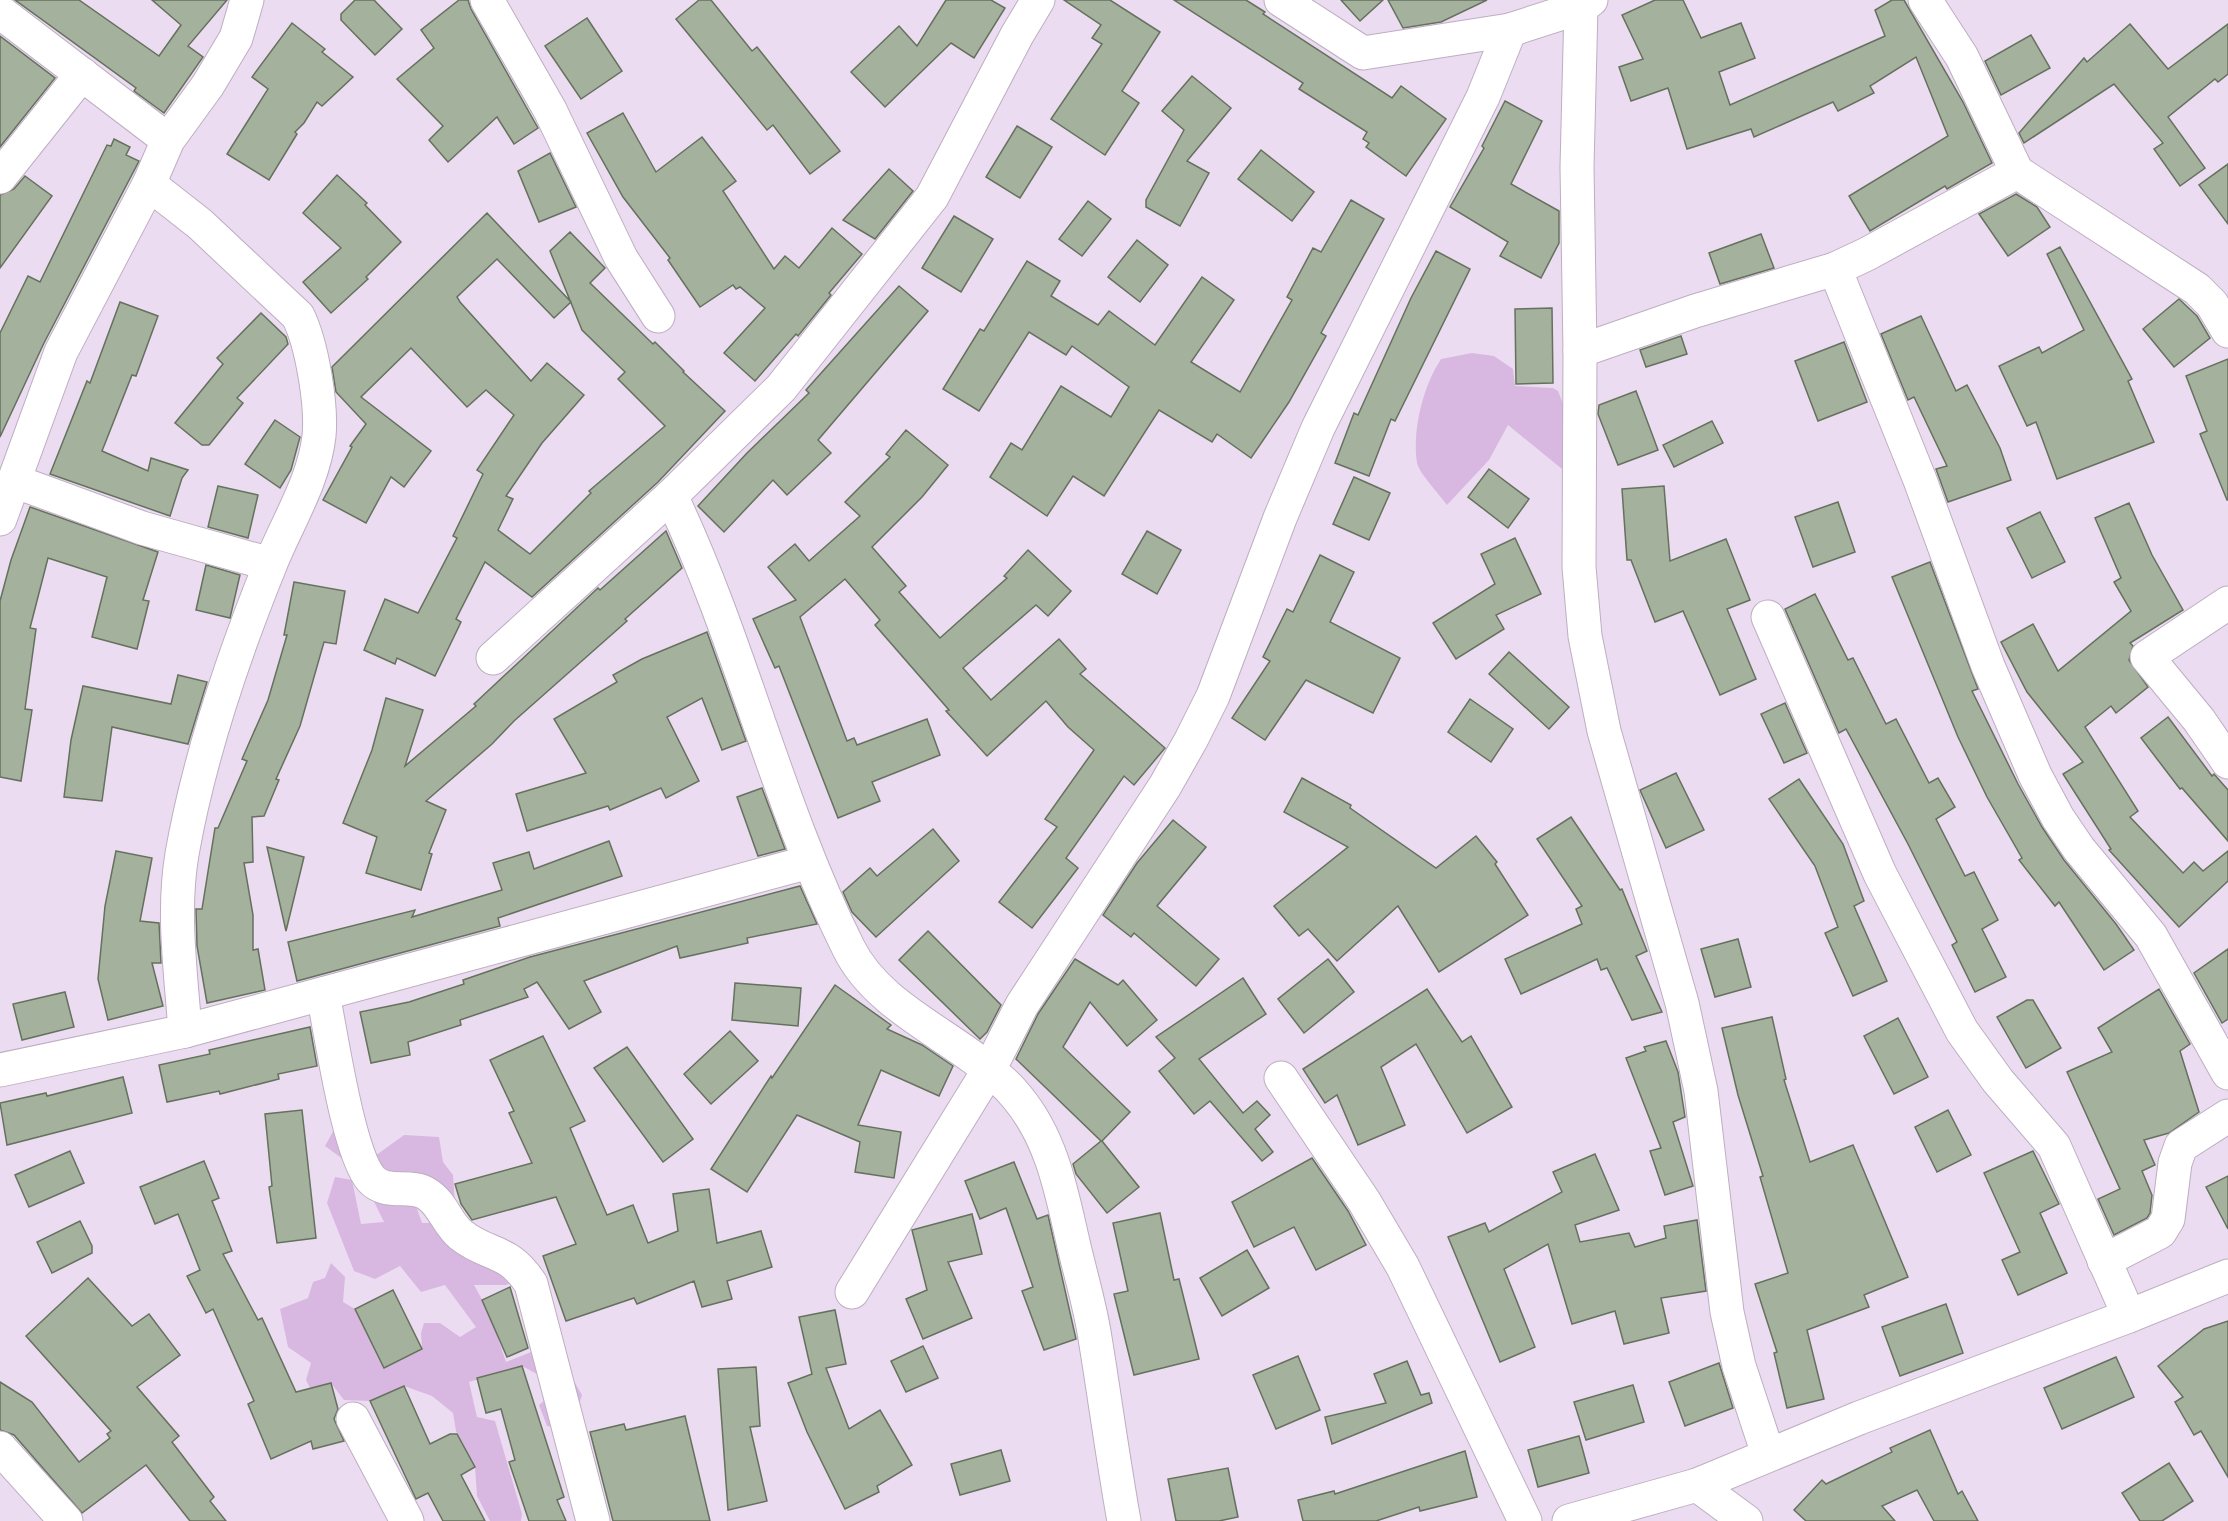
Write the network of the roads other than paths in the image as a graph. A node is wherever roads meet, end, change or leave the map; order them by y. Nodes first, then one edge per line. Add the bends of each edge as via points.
1 (247, 0) edge
2 (487, 0) edge
3 (1038, 0) edge
4 (1281, 0) edge
5 (1925, 0) edge
6 (1586, 3) edge
7 (0, 12) edge
8 (1510, 30) junction
9 (82, 74) junction
10 (168, 140) junction
11 (2017, 172) junction
12 (0, 177) edge
13 (149, 184) junction
14 (1835, 269) junction
15 (658, 316) dead end
16 (2228, 331) edge
17 (1580, 351) junction
18 (14, 481) junction
19 (671, 496) junction
20 (0, 519) edge
21 (270, 564) junction
22 (2228, 603) edge
23 (1768, 617) dead end
24 (493, 658) dead end
25 (2228, 762) edge
26 (809, 862) junction
27 (323, 994) junction
28 (185, 1031) junction
29 (990, 1068) junction
30 (0, 1070) edge
31 (2228, 1073) edge
32 (1281, 1078) dead end
33 (2228, 1116) edge
34 (2104, 1261) junction
35 (2228, 1276) edge
36 (852, 1292) dead end
37 (2129, 1316) junction
38 (353, 1419) dead end
39 (0, 1448) edge
40 (1768, 1454) junction
41 (1697, 1485) junction
42 (66, 1521) edge
43 (406, 1521) edge
44 (593, 1521) edge
45 (1124, 1521) edge
46 (1525, 1521) edge
47 (1569, 1521) edge
48 (1746, 1521) edge

1 - 10 street via 236,38
2 - 15 street via 550,110 621,258
3 - 19 street via 932,197 781,388
4 - 8 street via 1363,53
5 - 11 street via 1962,57
6 - 8 street
6 - 17 street via 1577,167
7 - 9 street
8 - 29 street via 1483,97 1318,428 1213,696 1164,786 1022,1005
9 - 10 street
9 - 12 street
10 - 13 street
11 - 14 street
11 - 16 street via 2197,289 2212,304
13 - 18 street via 62,352
13 - 21 street via 286,302 307,334 319,435 315,457
14 - 17 street
14 - 31 street via 1920,480 1988,666 2035,775 2079,849 2151,936
17 - 40 street via 1579,567 1585,636 1604,731 1682,1003 1704,1110 1727,1312 1739,1366
18 - 20 street
18 - 21 street via 142,528
19 - 24 street
19 - 26 street via 697,550
21 - 28 street via 224,693 182,856 178,932
22 - 25 street via 2147,657
23 - 34 street via 1880,874 1926,964 1962,1031 1998,1081 2054,1146
26 - 27 street
26 - 29 street via 851,953 868,976 892,1000
27 - 28 street
27 - 44 street via 354,1141 371,1179 383,1188 425,1192 461,1235 506,1256 520,1266 531,1284
28 - 30 street
29 - 36 street
29 - 45 street via 1018,1098 1053,1158 1095,1334
32 - 46 street via 1364,1201 1403,1267
33 - 34 street via 2181,1146 2168,1219 2160,1232
34 - 37 street
35 - 37 street
37 - 40 street
38 - 43 street
39 - 42 street
40 - 41 street
41 - 47 street
41 - 48 street

